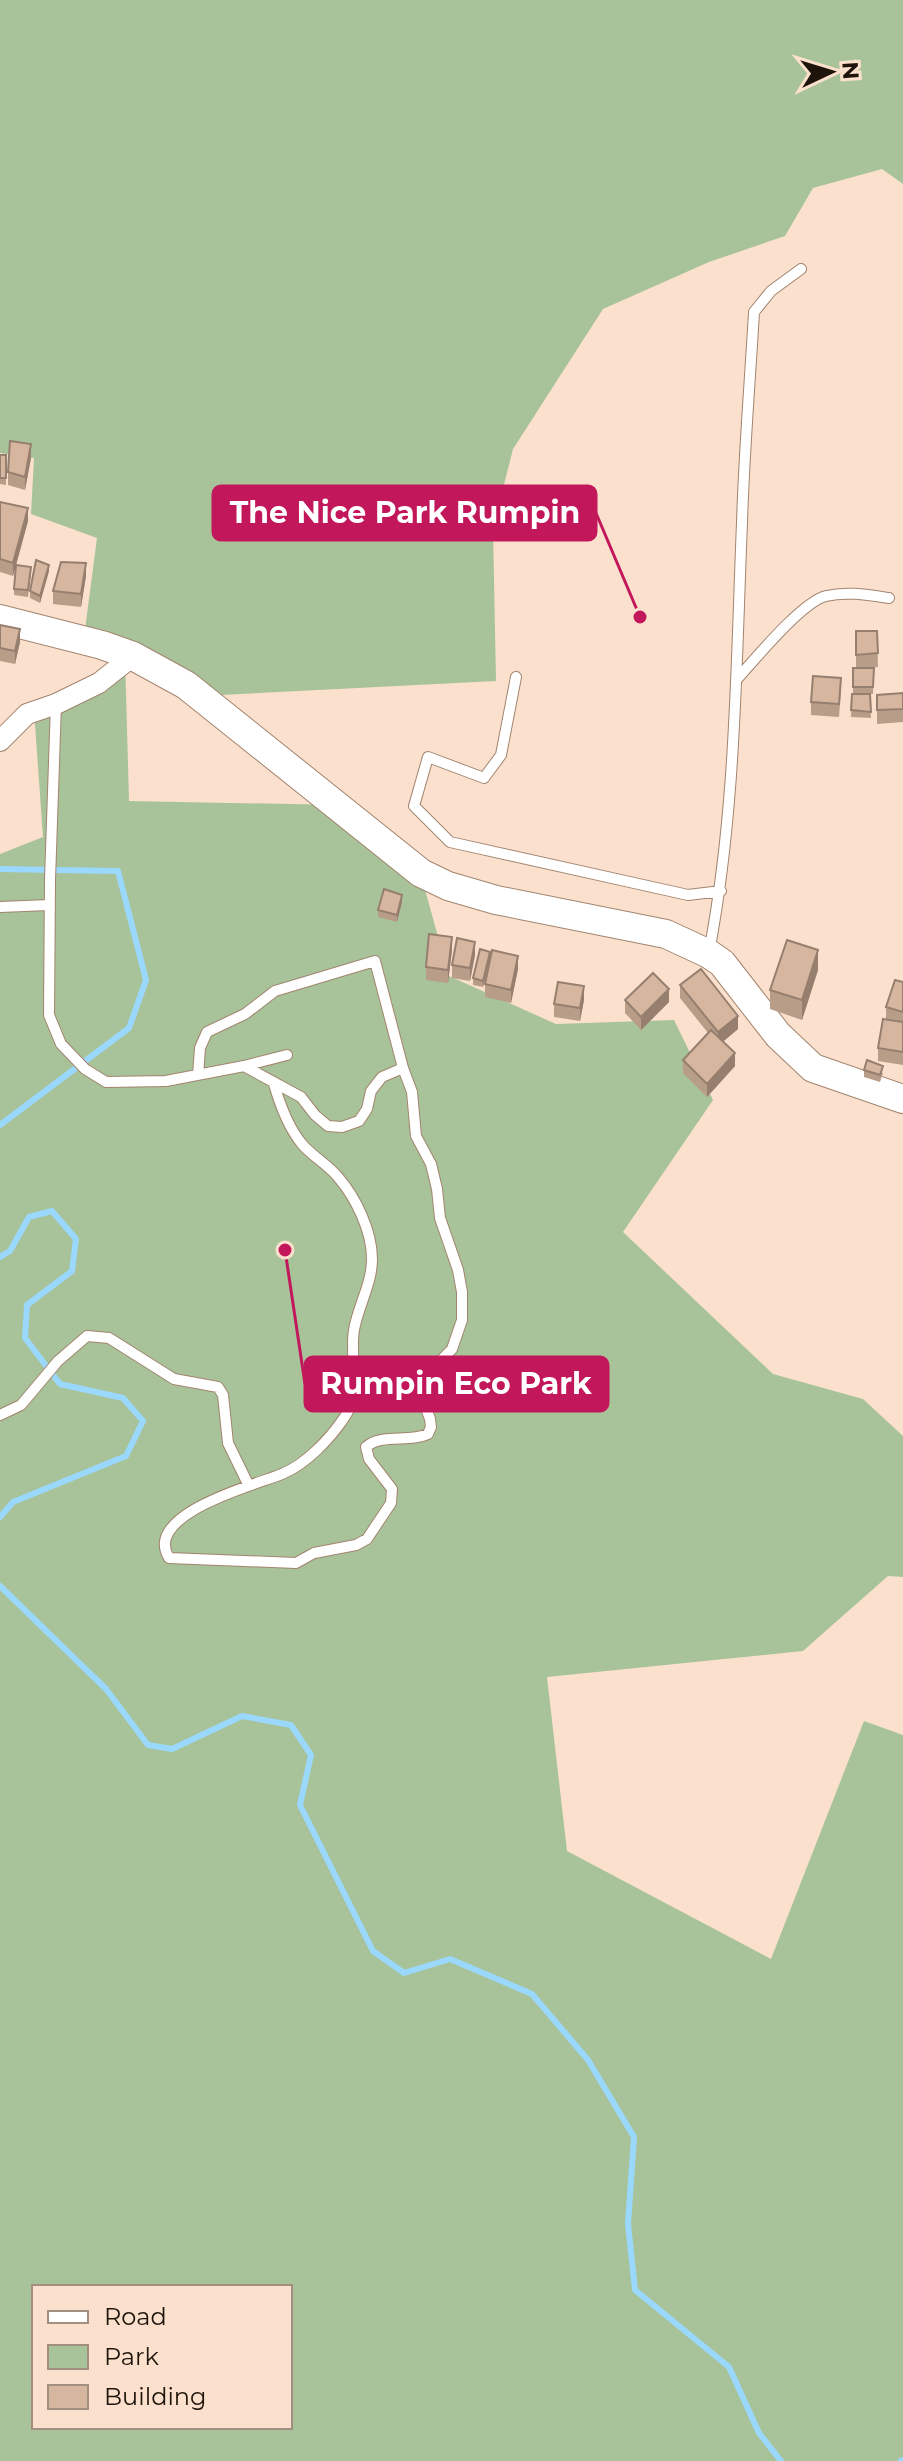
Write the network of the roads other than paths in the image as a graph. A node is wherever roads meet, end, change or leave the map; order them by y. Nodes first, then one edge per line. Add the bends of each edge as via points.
1 (801, 269) dead end
2 (889, 598) dead end
3 (0, 619) edge
4 (133, 656) junction
5 (516, 677) dead end
6 (738, 678) junction
7 (56, 704) junction
8 (0, 741) edge
9 (721, 891) junction
10 (49, 905) junction
11 (0, 907) edge
12 (709, 954) junction
13 (287, 1055) dead end
14 (244, 1066) junction
15 (403, 1068) junction
16 (198, 1075) junction
17 (274, 1084) junction
18 (903, 1099) edge
19 (0, 1415) edge
20 (248, 1484) junction

1 - 6 lane via 771,291 754,312
2 - 6 lane via 823,596 785,626
3 - 4 main road
4 - 7 street via 99,683
4 - 12 main road via 186,685 421,873 496,900 666,934
5 - 9 lane via 501,755 484,778 428,757 414,806 450,842 688,895
6 - 9 lane
7 - 8 street via 27,714
7 - 10 lane
9 - 12 lane
10 - 11 lane
10 - 16 lane via 49,1015 61,1044 106,1082
12 - 18 main road via 813,1068
13 - 14 lane
14 - 16 lane
14 - 17 lane
15 - 16 lane via 375,961 275,991 245,1014 207,1032
15 - 17 lane via 382,1077 359,1121 342,1127 328,1126 301,1097
15 - 20 lane via 412,1092 416,1136 431,1164 462,1292 462,1320 452,1349 426,1376 422,1397 431,1427 421,1437 379,1440 366,1447 393,1496 367,1539 356,1545 314,1553 296,1563 169,1558 164,1541 175,1522
17 - 20 lane via 291,1128 339,1178 359,1210 370,1238 371,1276 354,1331 355,1395 346,1415 310,1455 283,1474
19 - 20 lane via 21,1405 40,1379 87,1336 109,1338 174,1379 218,1387 228,1443

